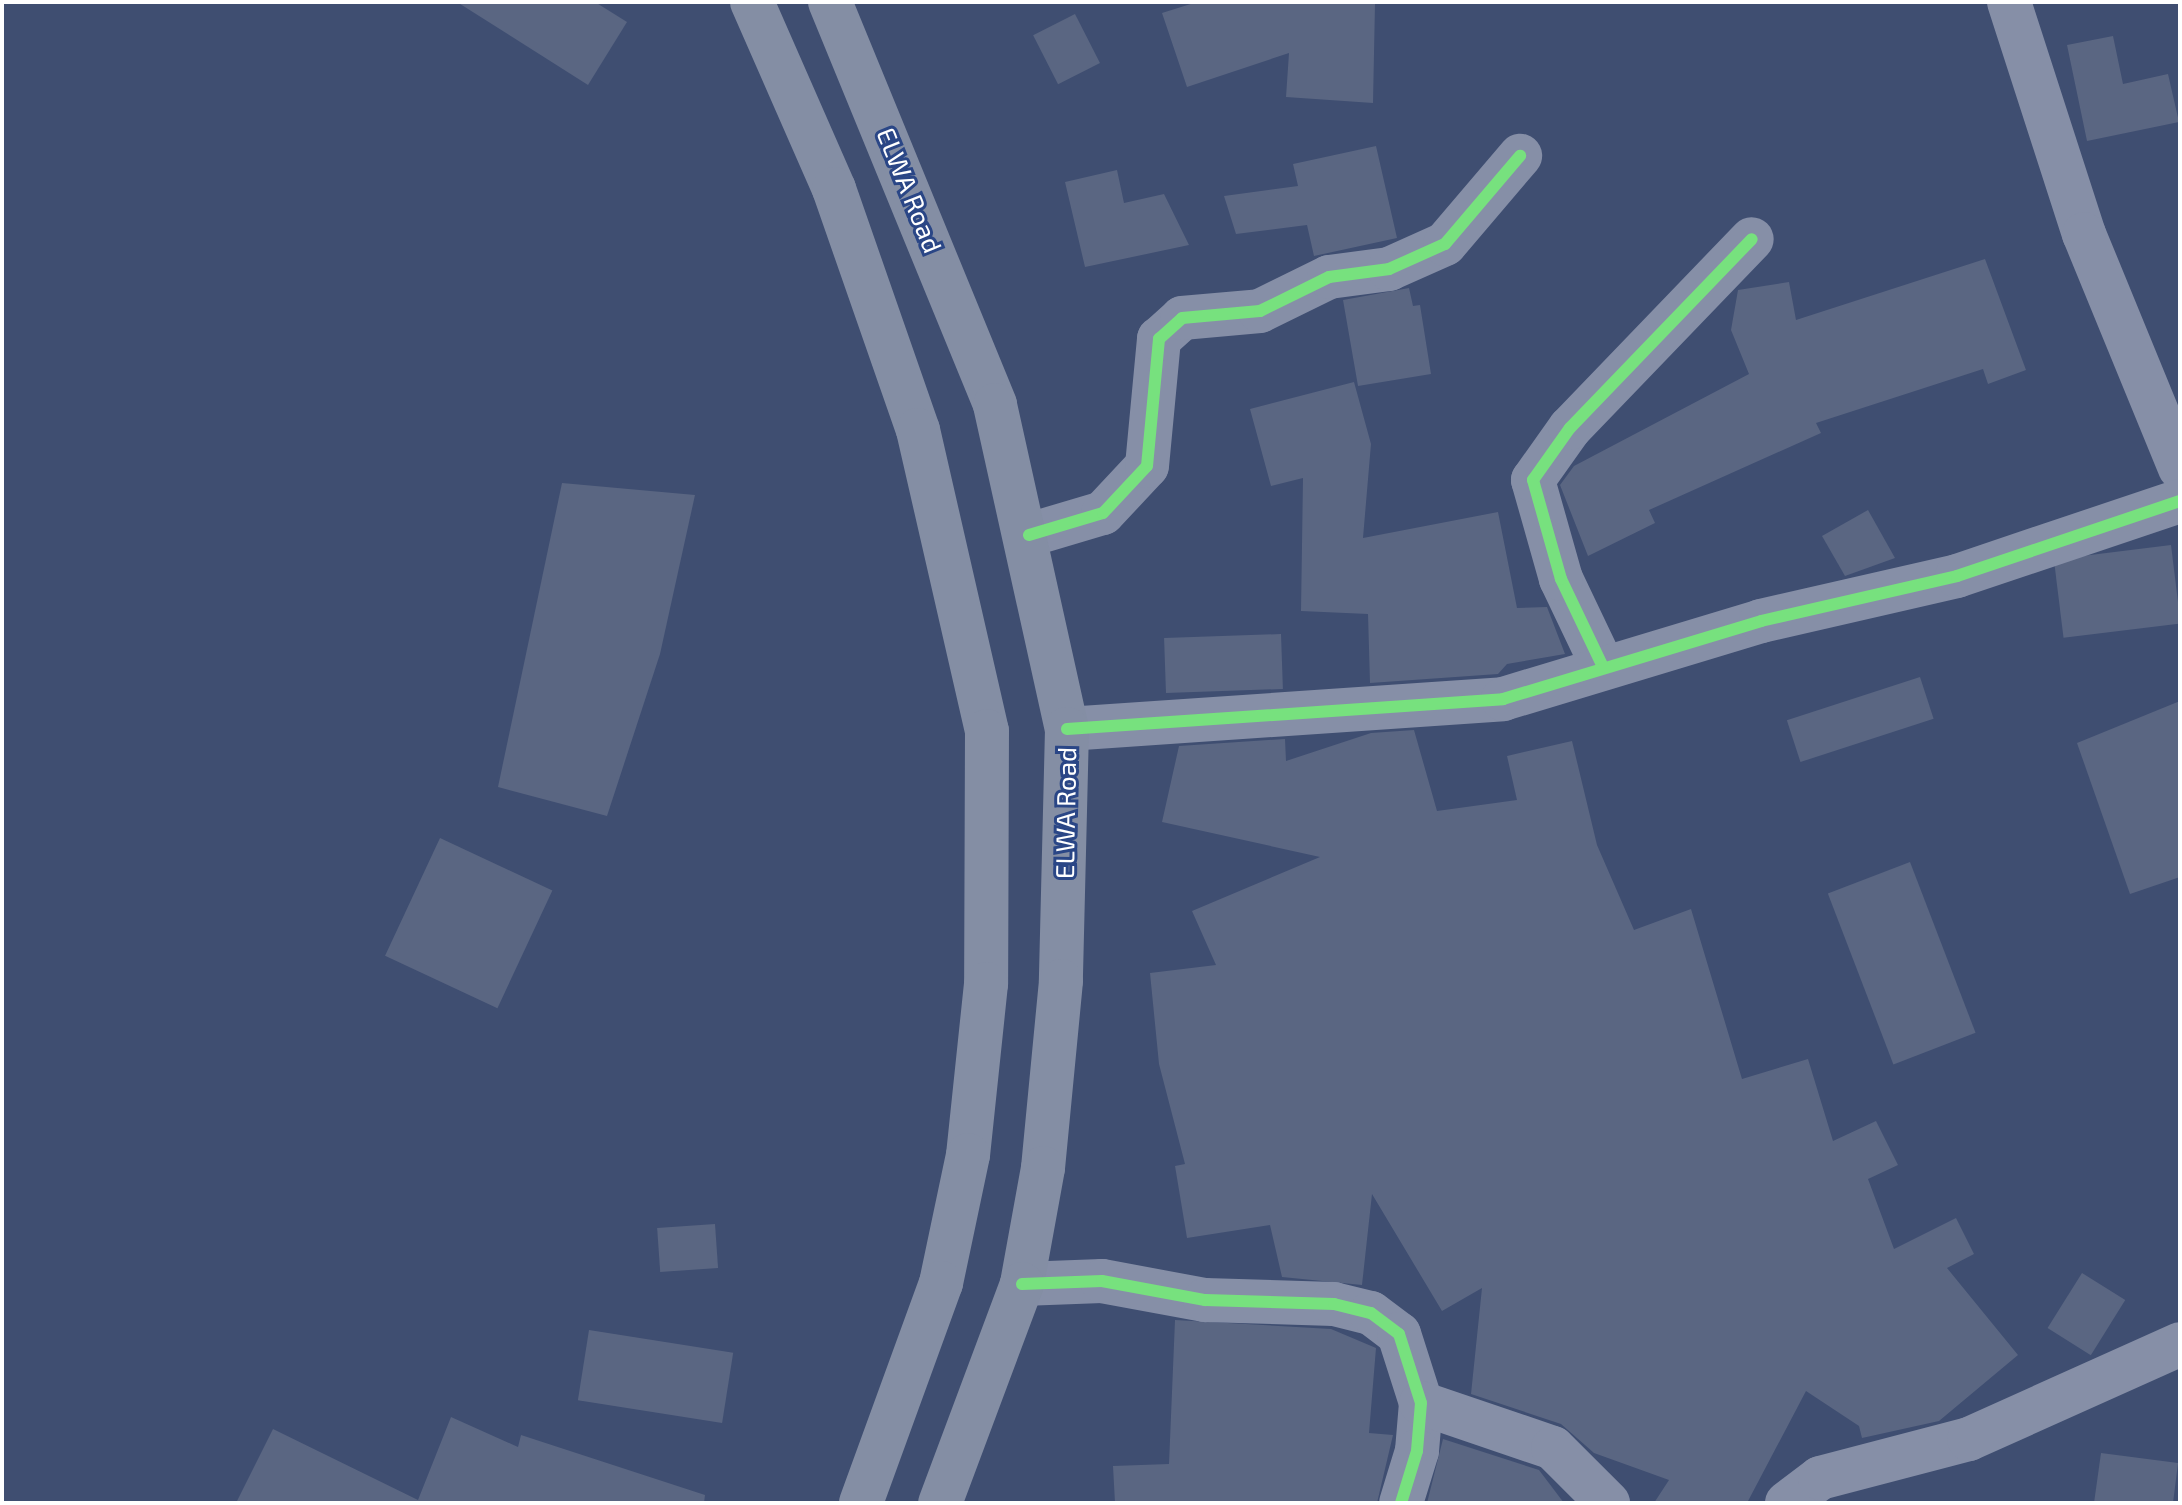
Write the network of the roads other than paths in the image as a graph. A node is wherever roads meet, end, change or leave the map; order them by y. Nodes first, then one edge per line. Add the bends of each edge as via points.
1 (752, 2) edge
2 (830, 2) edge
3 (2009, 2) edge
4 (1520, 156) dead end
5 (1752, 239) dead end
6 (2180, 468) edge
7 (2180, 501) edge
8 (1029, 535) junction
9 (1603, 667) junction
10 (1067, 729) junction
11 (1022, 1284) junction
12 (2180, 1344) edge
13 (1421, 1403) junction
14 (861, 1503) edge
15 (940, 1503) edge
16 (1401, 1503) edge
17 (1608, 1503) edge
18 (1787, 1503) edge

1 - 14 main road via 834,189 918,430 987,731 986,984 968,1155 941,1283
2 - 8 main road, ELWA Road via 995,405
3 - 6 street via 2084,234
4 - 8 street via 1445,244 1389,269 1329,277 1260,311 1182,318 1159,339 1147,466 1103,513
5 - 9 street via 1570,428 1533,480 1561,579
7 - 9 street via 1957,576
8 - 10 main road, ELWA Road
9 - 10 street via 1503,699
10 - 11 main road, ELWA Road via 1061,981
11 - 13 street via 1102,1281 1205,1300 1334,1304 1371,1313 1399,1334
11 - 15 main road, ELWA Road
12 - 18 street via 1969,1439 1820,1478
13 - 16 street via 1417,1451
13 - 17 street via 1553,1448

